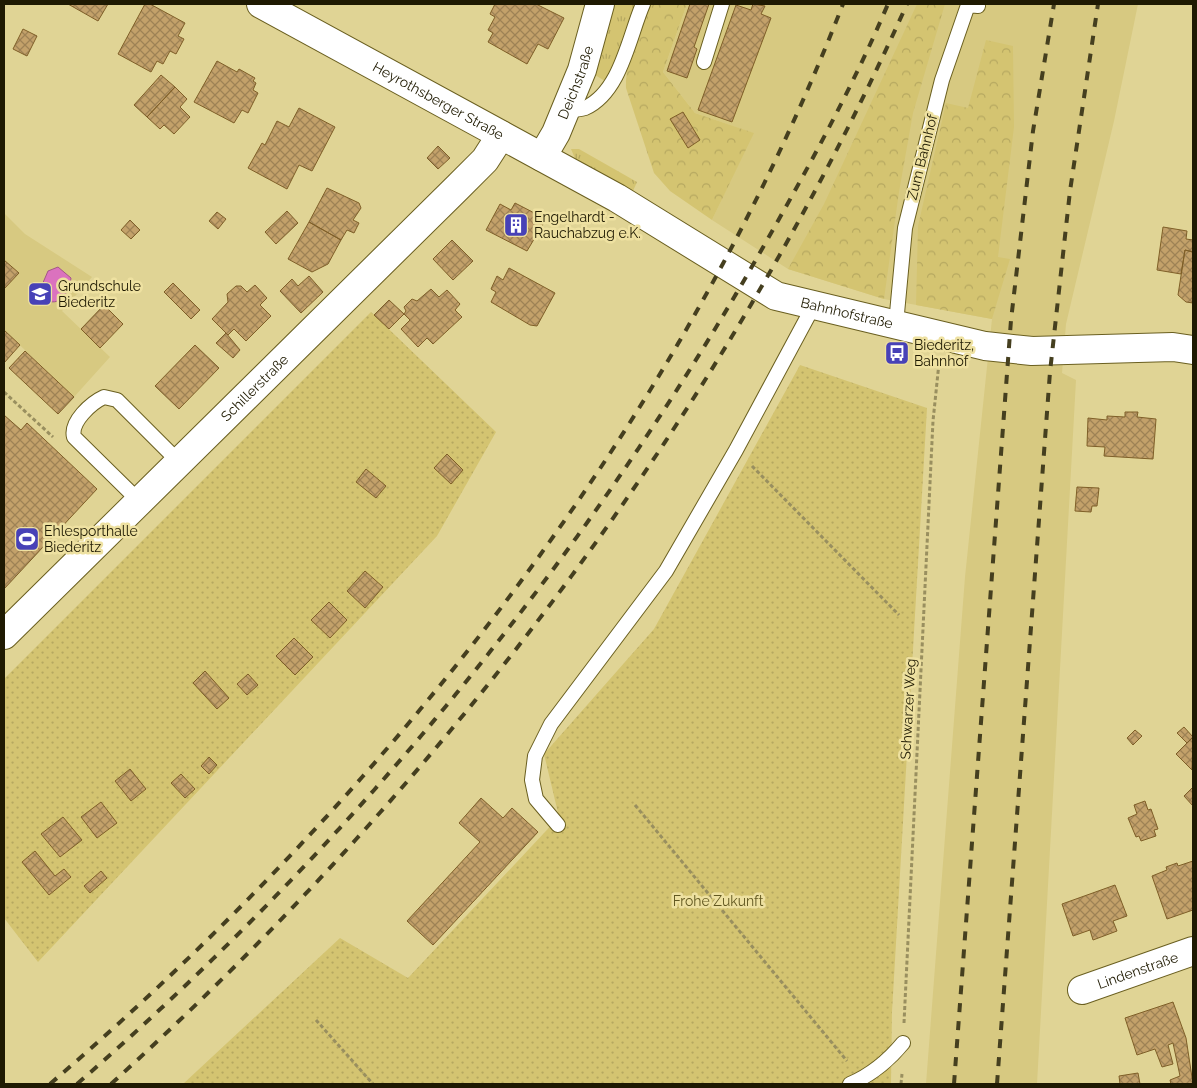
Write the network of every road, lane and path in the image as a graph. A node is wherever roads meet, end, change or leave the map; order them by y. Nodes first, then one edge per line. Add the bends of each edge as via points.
1 (260, 4) edge
2 (600, 4) edge
3 (644, 4) edge
4 (722, 4) edge
5 (978, 6) dead end
6 (704, 62) dead end
7 (566, 110) junction
8 (501, 136) junction
9 (542, 157) junction
10 (617, 198) joint
11 (814, 305) junction
12 (896, 324) junction
13 (941, 334) junction
14 (1193, 350) edge
15 (736, 450) junction
16 (180, 463) junction
17 (140, 502) junction
18 (899, 615) dead end
19 (4, 635) edge
20 (635, 805) dead end
21 (558, 825) dead end
22 (1193, 951) edge
23 (1082, 990) dead end
24 (316, 1020) dead end
25 (903, 1043) junction
26 (856, 1082) edge
27 (373, 1084) edge
28 (901, 1084) edge

1 - 8 street, Heyrothsberger Straße
2 - 7 street, Deichstraße via 587,55
3 - 7 lane via 622,65 598,100 584,108
4 - 6 lane
5 - 12 lane, Zum Bahnhof via 968,5 905,228
7 - 9 street, Deichstraße
8 - 9 street, Heyrothsberger Straße
8 - 16 street, Schillerstraße via 476,169
9 - 10 street, Heyrothsberger Straße
10 - 11 street, Bahnhofstraße via 776,296
11 - 12 street, Bahnhofstraße
11 - 15 lane
12 - 13 street, Bahnhofstraße
13 - 14 street, Bahnhofstraße via 985,346 1032,351
13 - 25 path, Schwarzer Weg via 933,422
15 - 18 path
15 - 21 lane via 666,571 551,724 535,756 532,780 536,799
16 - 17 street, Schillerstraße
16 - 17 lane via 116,400 104,397 94,402 74,425 74,437
17 - 19 street, Schillerstraße
20 - 26 path
22 - 23 street, Lindenstraße
24 - 27 path
25 - 26 lane via 893,1056
25 - 28 path, Schwarzer Weg

